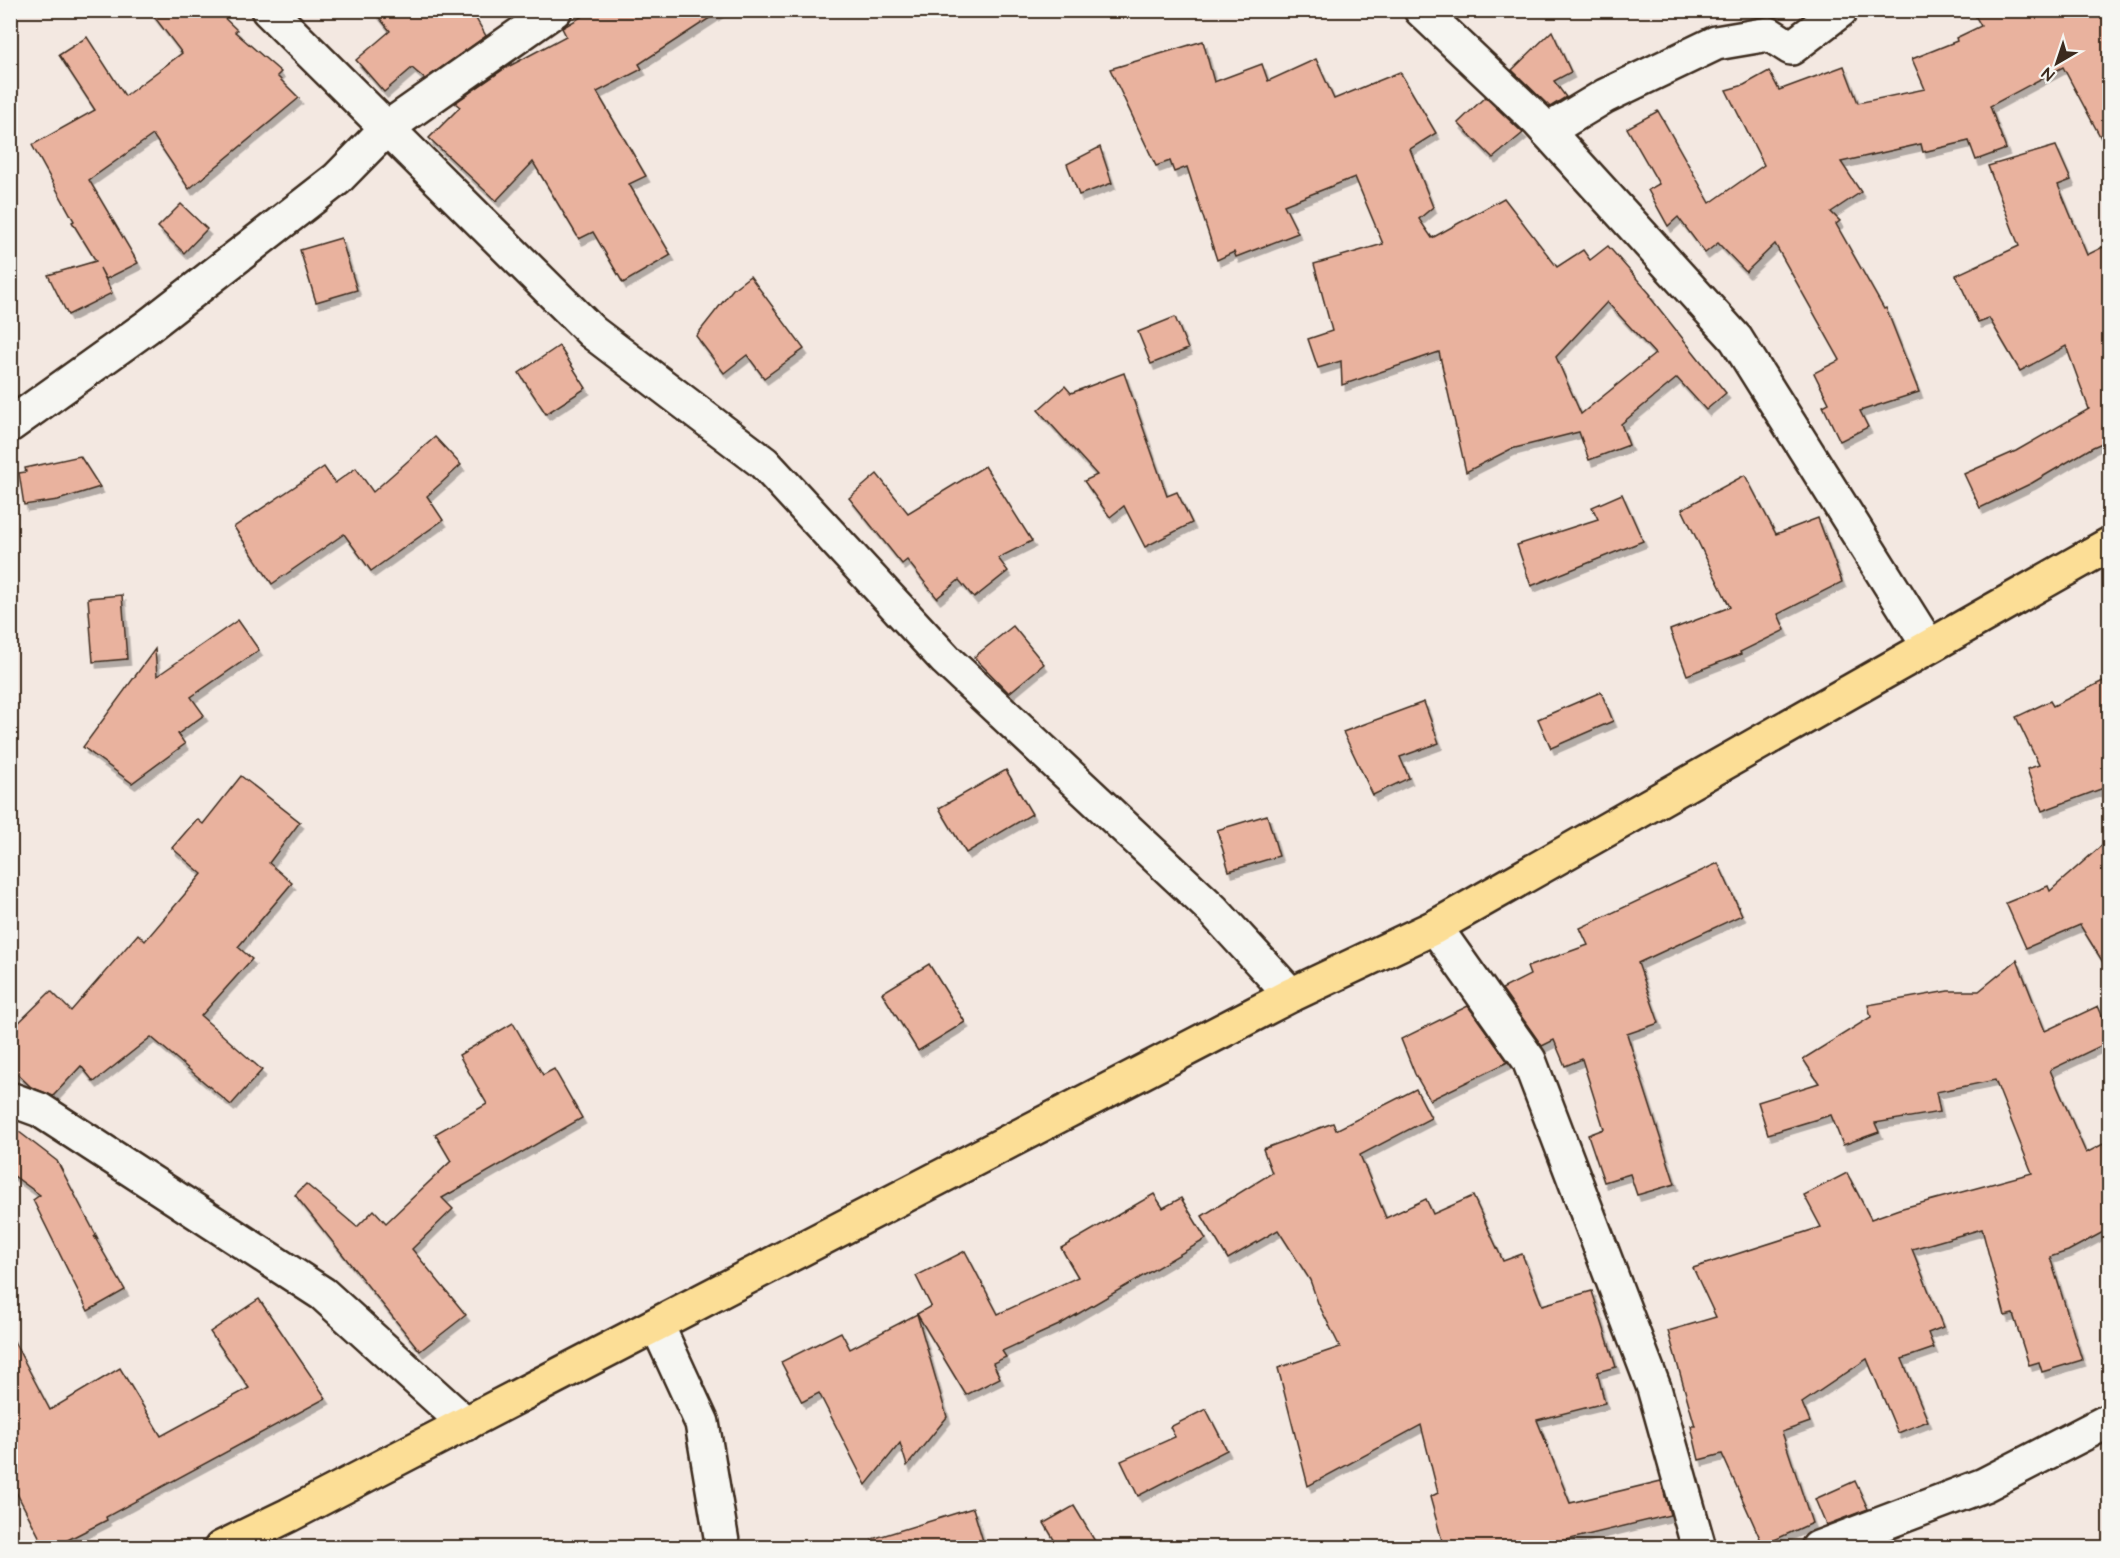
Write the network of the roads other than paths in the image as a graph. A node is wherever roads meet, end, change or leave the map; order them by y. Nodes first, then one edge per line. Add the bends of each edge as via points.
1 (268, 10) edge
2 (555, 10) edge
3 (1421, 10) edge
4 (1841, 10) edge
5 (387, 129) junction
6 (1547, 131) junction
7 (10, 425) edge
8 (2109, 544) edge
9 (1928, 645) junction
10 (1435, 927) junction
11 (1291, 995) junction
12 (10, 1099) edge
13 (657, 1325) junction
14 (2109, 1420) edge
15 (466, 1424) junction
16 (226, 1546) edge
17 (723, 1548) edge
18 (1699, 1548) edge
19 (1818, 1548) edge

1 - 5 street
2 - 5 street
3 - 6 street
4 - 6 street via 1791,48 1769,34 1716,43 1605,96
5 - 7 street via 337,179 147,327
5 - 11 street via 592,332 764,463 946,660 1212,909
6 - 9 street via 1736,339
8 - 9 highway
9 - 10 highway
10 - 11 highway
10 - 18 street via 1529,1060 1654,1388
11 - 13 highway
12 - 15 street via 40,1110 323,1294
13 - 15 highway
13 - 17 street via 702,1423
14 - 19 street via 1984,1485
15 - 16 highway

